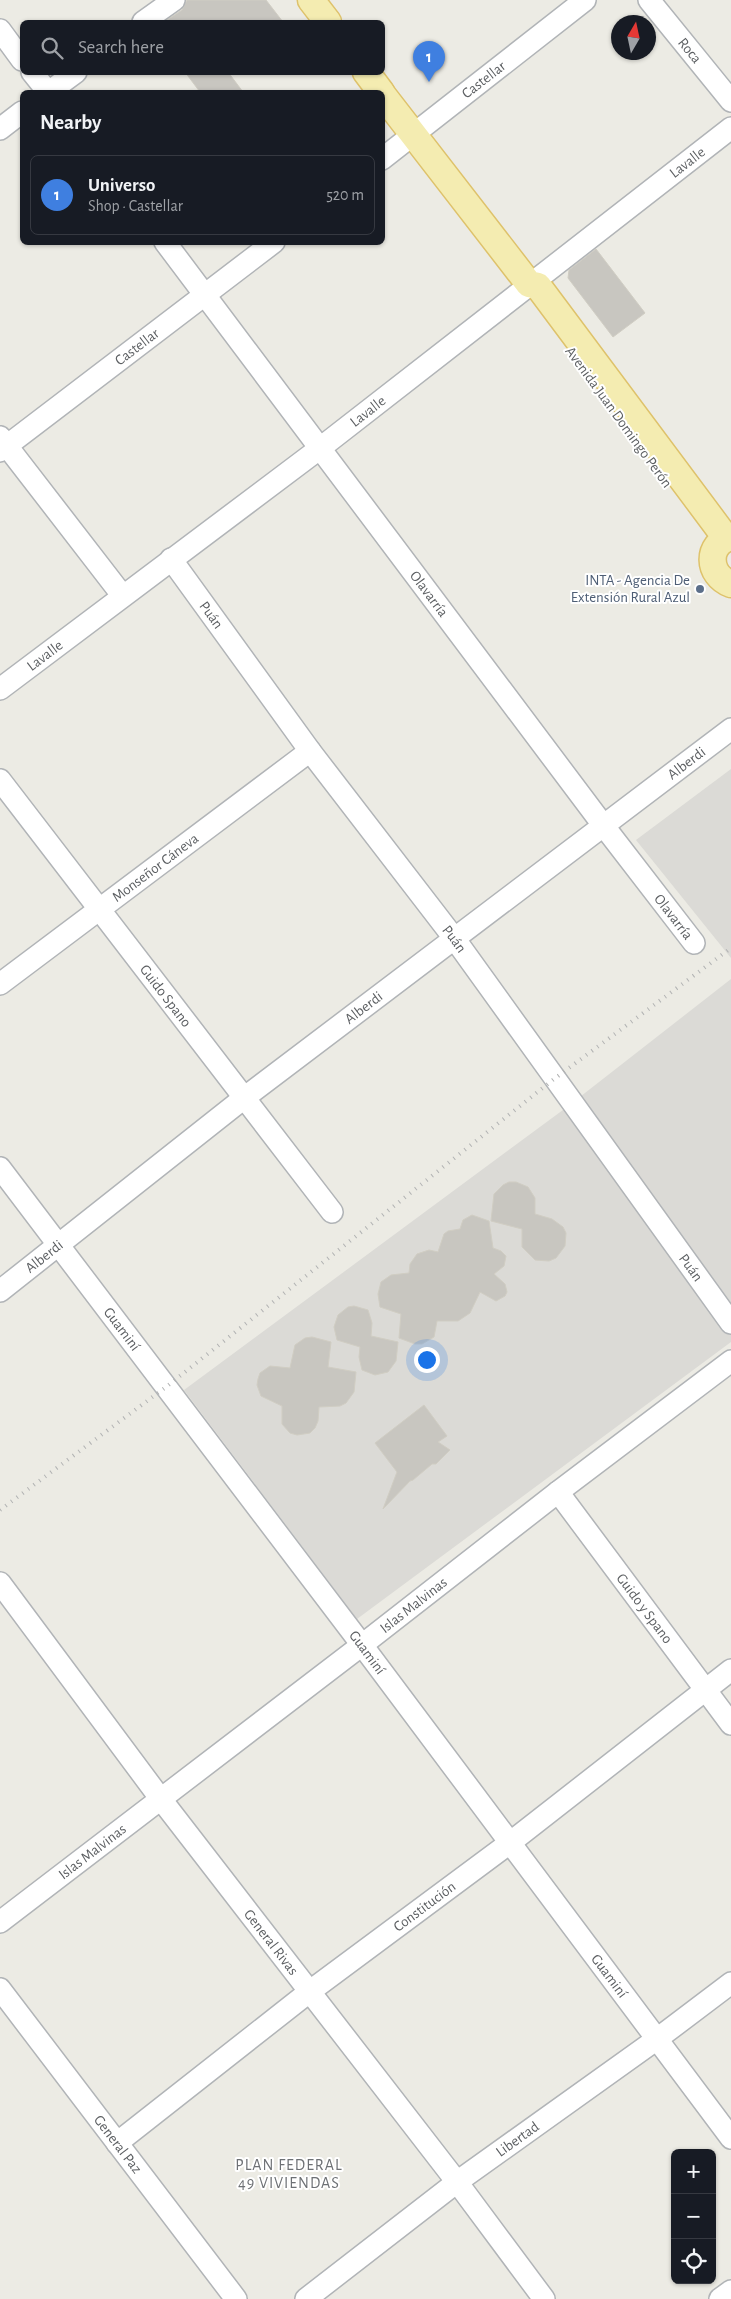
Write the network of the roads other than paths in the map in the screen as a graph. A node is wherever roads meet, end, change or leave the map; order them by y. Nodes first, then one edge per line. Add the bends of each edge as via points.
1 (174, 0) edge
2 (311, 0) edge
3 (585, 0) edge
4 (649, 0) edge
5 (147, 20) edge
6 (326, 20) edge
7 (0, 30) edge
8 (20, 57) edge
9 (34, 75) edge
10 (72, 75) edge
11 (368, 75) edge
12 (46, 90) edge
13 (51, 90) edge
14 (380, 90) edge
15 (385, 97) edge
16 (731, 101) edge
17 (20, 114) edge
18 (731, 128) edge
19 (0, 129) edge
20 (413, 135) junction
21 (385, 157) edge
22 (167, 245) edge
23 (270, 245) edge
24 (529, 284) junction
25 (206, 294) junction
26 (2, 445) edge
27 (319, 449) junction
28 (724, 541) edge
29 (171, 559) junction
30 (731, 584) edge
31 (122, 595) junction
32 (0, 689) edge
33 (731, 728) edge
34 (310, 751) junction
35 (0, 780) edge
36 (603, 825) junction
37 (100, 909) junction
38 (454, 938) junction
39 (694, 944) dead end
40 (0, 984) edge
41 (244, 1098) junction
42 (0, 1168) edge
43 (332, 1212) dead end
44 (59, 1245) junction
45 (0, 1291) edge
46 (731, 1323) edge
47 (731, 1361) edge
48 (558, 1492) junction
49 (0, 1583) edge
50 (362, 1645) junction
51 (731, 1670) edge
52 (705, 1689) junction
53 (731, 1724) edge
54 (160, 1798) junction
55 (511, 1842) junction
56 (0, 1922) edge
57 (731, 1983) edge
58 (0, 1989) edge
59 (309, 1992) junction
60 (657, 2039) junction
61 (731, 2138) edge
62 (117, 2142) junction
63 (457, 2182) junction
64 (731, 2291) edge
65 (236, 2299) edge
66 (306, 2299) edge
67 (544, 2299) edge
68 (720, 2299) edge

1 - 5 street
2 - 6 main road
3 - 20 street, Castellar
4 - 16 street, Roca
7 - 8 street
9 - 12 street
10 - 13 street
11 - 14 main road, Avenida Juan Domingo Perón
15 - 20 main road, Avenida Juan Domingo Perón
17 - 19 street
18 - 24 street, Lavalle
20 - 21 street, Castellar
20 - 24 main road, Avenida Juan Domingo Perón
22 - 25 street, Olavarría
23 - 25 street, Castellar
24 - 27 street, Lavalle
24 - 28 main road, Avenida Juan Domingo Perón via 538,286
25 - 26 street, Castellar
25 - 27 street, Olavarría
26 - 31 street
27 - 29 street, Lavalle
27 - 36 street, Olavarría
28 - 30 main road, Avenida Juan Domingo Perón via 713,555 714,570
29 - 31 street, Lavalle
29 - 34 street, Puán
31 - 32 street, Lavalle
33 - 36 street, Alberdi
34 - 37 street, Monseñor Cáneva
34 - 38 street, Puán
35 - 37 street, Guido Spano
36 - 38 street, Alberdi
36 - 39 street, Olavarría
37 - 40 street, Monseñor Cáneva
37 - 41 street, Guido Spano
38 - 41 street, Alberdi
38 - 46 street, Puán
41 - 43 street, Guido Spano
41 - 44 street, Alberdi
42 - 44 street, Guaminí
44 - 45 street, Alberdi
44 - 50 street, Guaminí
47 - 48 street, Islas Malvinas
48 - 50 street, Islas Malvinas
48 - 52 street, Guido y Spano
49 - 54 street, General Rivas
50 - 54 street, Islas Malvinas
50 - 55 street, Guaminí
51 - 52 street, Constitución
52 - 53 street, Guido y Spano
52 - 55 street, Constitución
54 - 56 street, Islas Malvinas
54 - 59 street, General Rivas
55 - 59 street, Constitución
55 - 60 street, Guaminí
57 - 60 street, Libertad
58 - 62 street, General Paz
59 - 62 street, Constitución
59 - 63 street, General Rivas
60 - 61 street, Guaminí
60 - 63 street, Libertad
62 - 65 street, General Paz
63 - 66 street, Libertad
63 - 67 street, General Rivas
64 - 68 street

